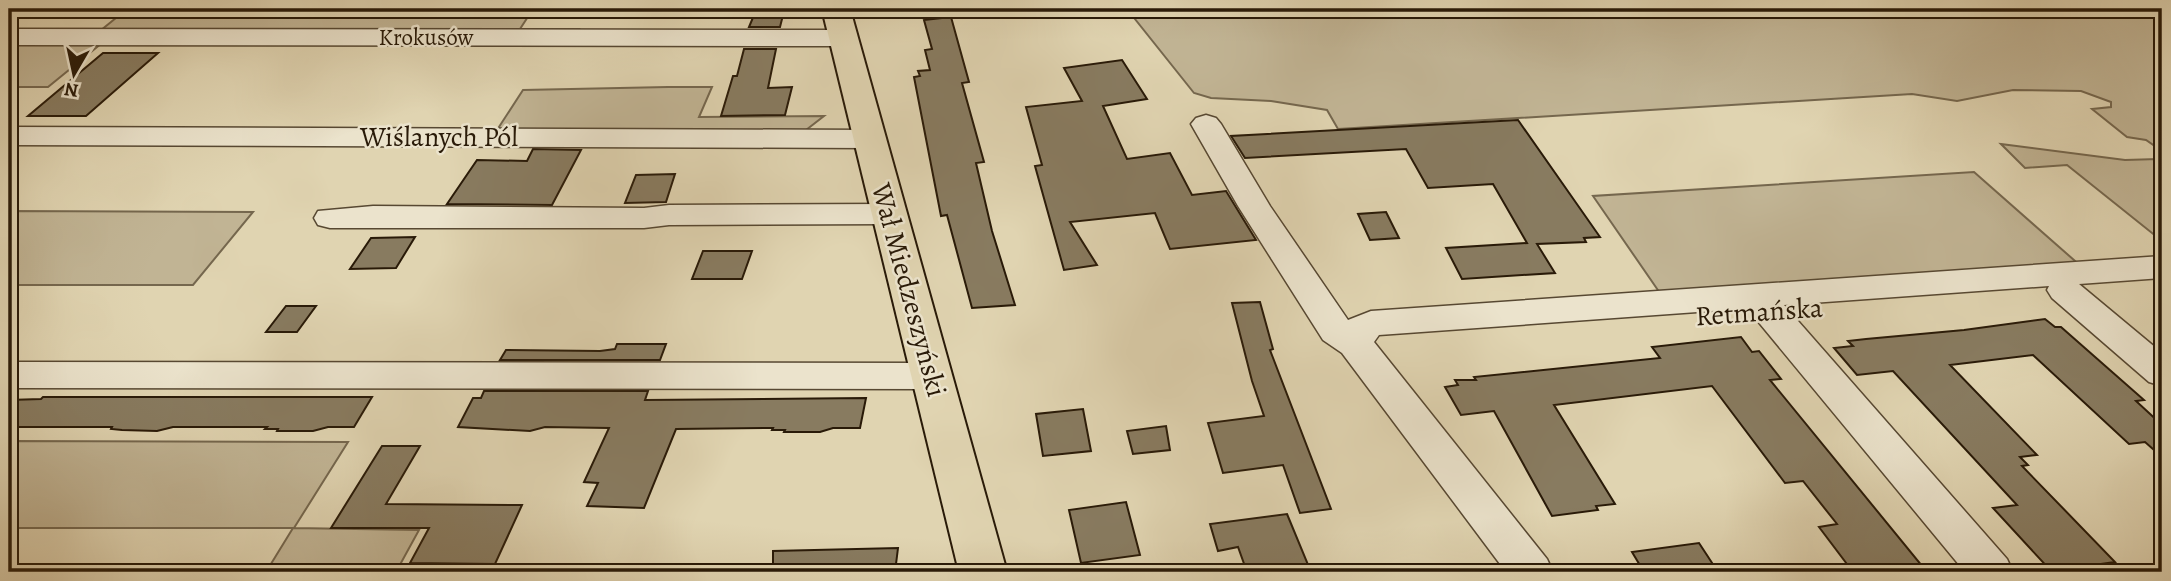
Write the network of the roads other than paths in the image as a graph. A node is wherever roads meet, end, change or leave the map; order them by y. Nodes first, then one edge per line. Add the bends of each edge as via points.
1 (839, 23) edge
2 (9, 37) edge
3 (1206, 124) dead end
4 (9, 136) edge
5 (870, 139) junction
6 (889, 214) junction
7 (330, 218) dead end
8 (2162, 267) edge
9 (2162, 282) edge
10 (2064, 290) junction
11 (1769, 311) junction
12 (1355, 344) junction
13 (2162, 373) edge
14 (9, 375) edge
15 (932, 376) junction
16 (983, 572) edge
17 (1531, 572) edge
18 (1991, 572) edge

1 - 2 street, Krokusów
1 - 5 main road, Wał Miedzeszyński
3 - 12 street via 1336,331
4 - 5 street, Wiślanych Pól
5 - 6 main road, Wał Miedzeszyński
6 - 7 street
6 - 15 main road, Wał Miedzeszyński
8 - 12 street via 1371,323 1359,330
9 - 10 street, Retmańska
10 - 11 street, Retmańska
10 - 13 street
11 - 12 street, Retmańska
11 - 18 street
12 - 17 street
14 - 15 street
15 - 16 main road, Wał Miedzeszyński

